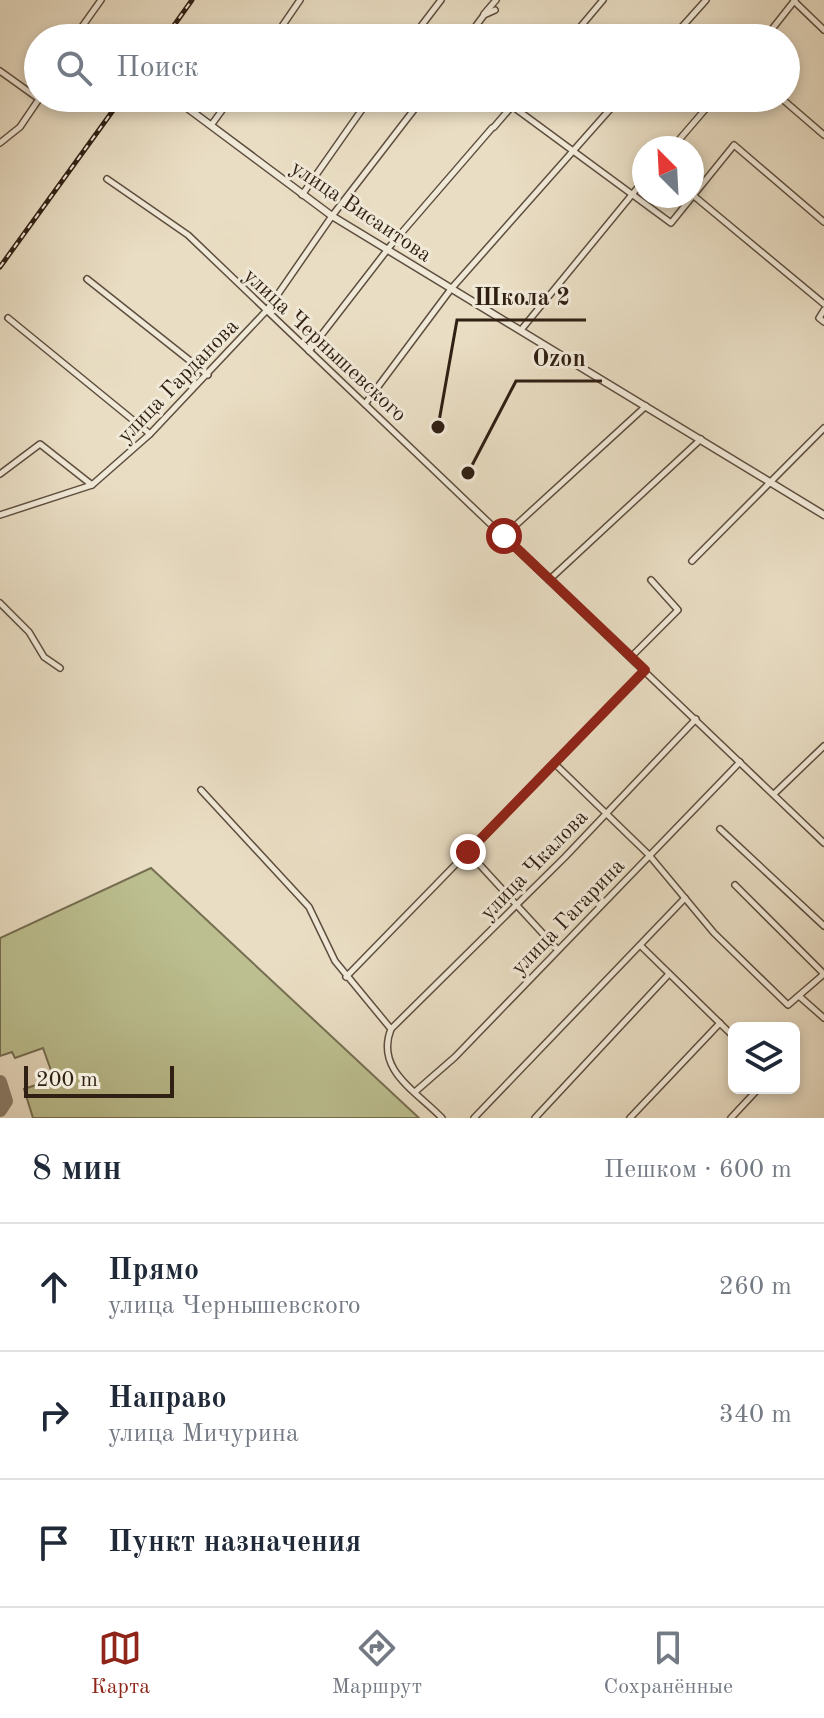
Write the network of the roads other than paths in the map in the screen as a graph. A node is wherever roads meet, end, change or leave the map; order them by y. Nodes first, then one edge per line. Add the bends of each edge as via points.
1 (101, 0) edge
2 (300, 0) edge
3 (441, 0) edge
4 (496, 0) edge
5 (603, 0) edge
6 (706, 0) edge
7 (794, 0) edge
8 (495, 10) dead end
9 (484, 15) junction
10 (84, 24) edge
11 (284, 24) edge
12 (423, 24) edge
13 (477, 24) edge
14 (583, 24) edge
15 (685, 24) edge
16 (776, 24) edge
17 (824, 30) edge
18 (0, 71) edge
19 (24, 86) edge
20 (28, 112) edge
21 (194, 112) edge
22 (221, 112) edge
23 (360, 112) edge
24 (412, 112) edge
25 (507, 112) edge
26 (520, 112) edge
27 (608, 112) edge
28 (703, 112) edge
29 (797, 112) edge
30 (212, 124) junction
31 (824, 135) edge
32 (682, 136) edge
33 (0, 143) edge
34 (573, 151) junction
35 (107, 179) dead end
36 (704, 183) edge
37 (302, 195) junction
38 (631, 195) joint
39 (704, 205) edge
40 (650, 208) edge
41 (684, 208) edge
42 (332, 216) junction
43 (824, 222) edge
44 (389, 252) junction
45 (87, 279) dead end
46 (451, 289) junction
47 (824, 307) edge
48 (267, 310) junction
49 (8, 318) dead end
50 (821, 320) edge
51 (521, 330) junction
52 (309, 351) junction
53 (208, 375) junction
54 (365, 404) junction
55 (646, 406) junction
56 (824, 428) edge
57 (150, 434) junction
58 (702, 439) junction
59 (0, 474) edge
60 (774, 482) junction
61 (92, 485) junction
62 (0, 515) edge
63 (824, 515) edge
64 (504, 536) junction
65 (692, 561) dead end
66 (549, 580) junction
67 (651, 580) dead end
68 (0, 603) edge
69 (631, 657) junction
70 (60, 668) dead end
71 (645, 670) junction
72 (696, 719) junction
73 (824, 746) edge
74 (740, 762) junction
75 (554, 763) junction
76 (201, 790) dead end
77 (774, 794) junction
78 (605, 813) junction
79 (720, 829) dead end
80 (824, 843) edge
81 (468, 852) junction
82 (649, 855) junction
83 (735, 885) dead end
84 (685, 898) junction
85 (518, 905) junction
86 (824, 926) edge
87 (641, 946) junction
88 (557, 949) junction
89 (669, 974) junction
90 (824, 974) edge
91 (346, 977) junction
92 (799, 996) junction
93 (824, 1018) edge
94 (720, 1023) junction
95 (391, 1029) junction
96 (728, 1031) edge
97 (416, 1091) junction
98 (753, 1094) edge
99 (442, 1118) edge
100 (474, 1118) edge
101 (535, 1118) edge
102 (630, 1118) edge
103 (731, 1118) edge

1 - 10 street
2 - 11 street
3 - 12 street
4 - 9 street
5 - 14 street
6 - 15 street
7 - 16 street
7 - 17 street
8 - 9 street
9 - 13 street
18 - 19 street
20 - 33 street via 20,127
21 - 30 street, улица Висаитова
22 - 30 street
23 - 37 street
24 - 42 street, улица Гарданова
25 - 44 street
26 - 34 street
27 - 34 street
28 - 32 street
29 - 31 street
30 - 37 street, улица Висаитова
34 - 38 street
34 - 46 street
35 - 48 street, улица Чернышевского via 188,235
36 - 43 street via 734,145
37 - 42 street, улица Висаитова
38 - 51 street
39 - 47 street
40 - 41 street via 671,223
42 - 44 street, улица Висаитова
42 - 48 street, улица Гарданова
44 - 46 street, улица Висаитова
44 - 52 street
45 - 53 street
46 - 51 street, улица Висаитова
46 - 54 street
47 - 50 street
48 - 52 street, улица Чернышевского
48 - 53 street, улица Гарданова
49 - 57 street
51 - 55 street, улица Висаитова
52 - 54 street, улица Чернышевского
53 - 57 street, улица Гарданова
54 - 64 street, улица Чернышевского
55 - 58 street, улица Висаитова
55 - 64 street
56 - 60 street
57 - 61 street, улица Гарданова
58 - 60 street, улица Висаитова
58 - 66 street
59 - 61 street via 40,444
60 - 63 street, улица Висаитова
60 - 65 street
61 - 62 street, улица Гарданова
64 - 66 street, улица Чернышевского
66 - 69 street, улица Чернышевского
67 - 69 street via 678,610
68 - 70 street via 29,632 44,657
69 - 71 street, улица Чернышевского
71 - 72 street, улица Чернышевского
71 - 75 street
72 - 74 street, улица Чернышевского
72 - 78 street, улица Чкалова
73 - 77 street
74 - 77 street, улица Чернышевского
74 - 82 street, улица Гагарина
75 - 78 street
75 - 81 street
76 - 91 street via 309,907
77 - 80 street, улица Чернышевского
78 - 82 street
78 - 85 street, улица Чкалова
79 - 86 street
81 - 85 street
81 - 91 street
82 - 84 street
82 - 88 street, улица Гагарина
83 - 90 street
84 - 87 street
84 - 92 street via 788,1005
85 - 88 street
85 - 95 street, улица Чкалова
87 - 89 street
87 - 100 street
88 - 97 street, улица Гагарина
89 - 94 street
89 - 101 street
90 - 92 street
91 - 95 street
92 - 93 street
94 - 96 street
94 - 102 street
95 - 97 street via 384,1046 388,1063
97 - 99 street
98 - 103 street

